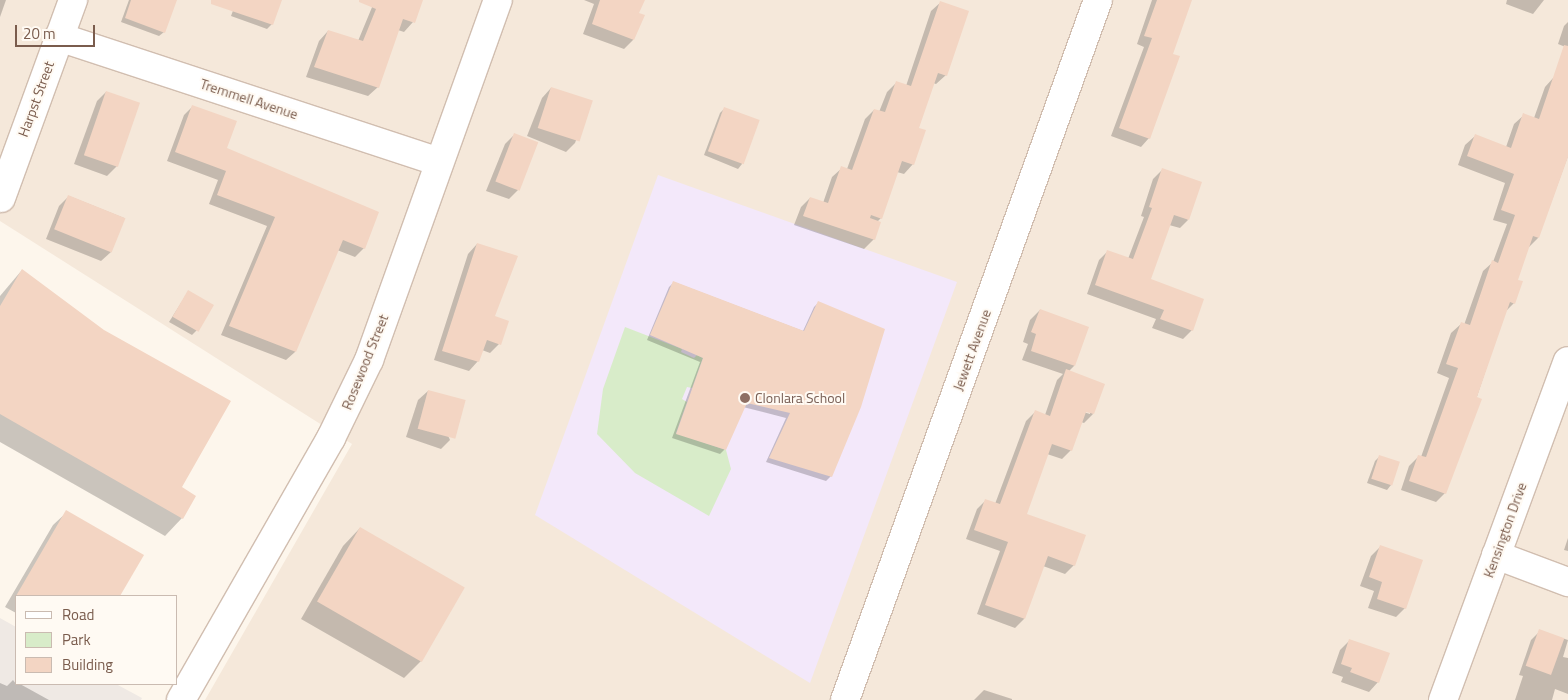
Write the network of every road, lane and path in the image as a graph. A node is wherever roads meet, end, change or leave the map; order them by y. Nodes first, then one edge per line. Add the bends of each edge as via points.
1 (72, 0) edge
2 (498, 0) edge
3 (1098, 0) edge
4 (59, 37) junction
5 (439, 162) junction
6 (1, 198) edge
7 (1568, 361) edge
8 (1496, 555) junction
9 (1568, 582) edge
10 (181, 700) edge
11 (845, 700) edge
12 (1443, 700) edge

1 - 4 street, Harpst Street
2 - 5 street, Rosewood Street
3 - 11 street, Jewett Avenue
4 - 5 street, Tremmell Avenue
4 - 6 street, Harpst Street
5 - 10 street, Rosewood Street via 369,360 344,415
7 - 8 street, Kensington Drive
8 - 9 street
8 - 12 street, Kensington Drive

